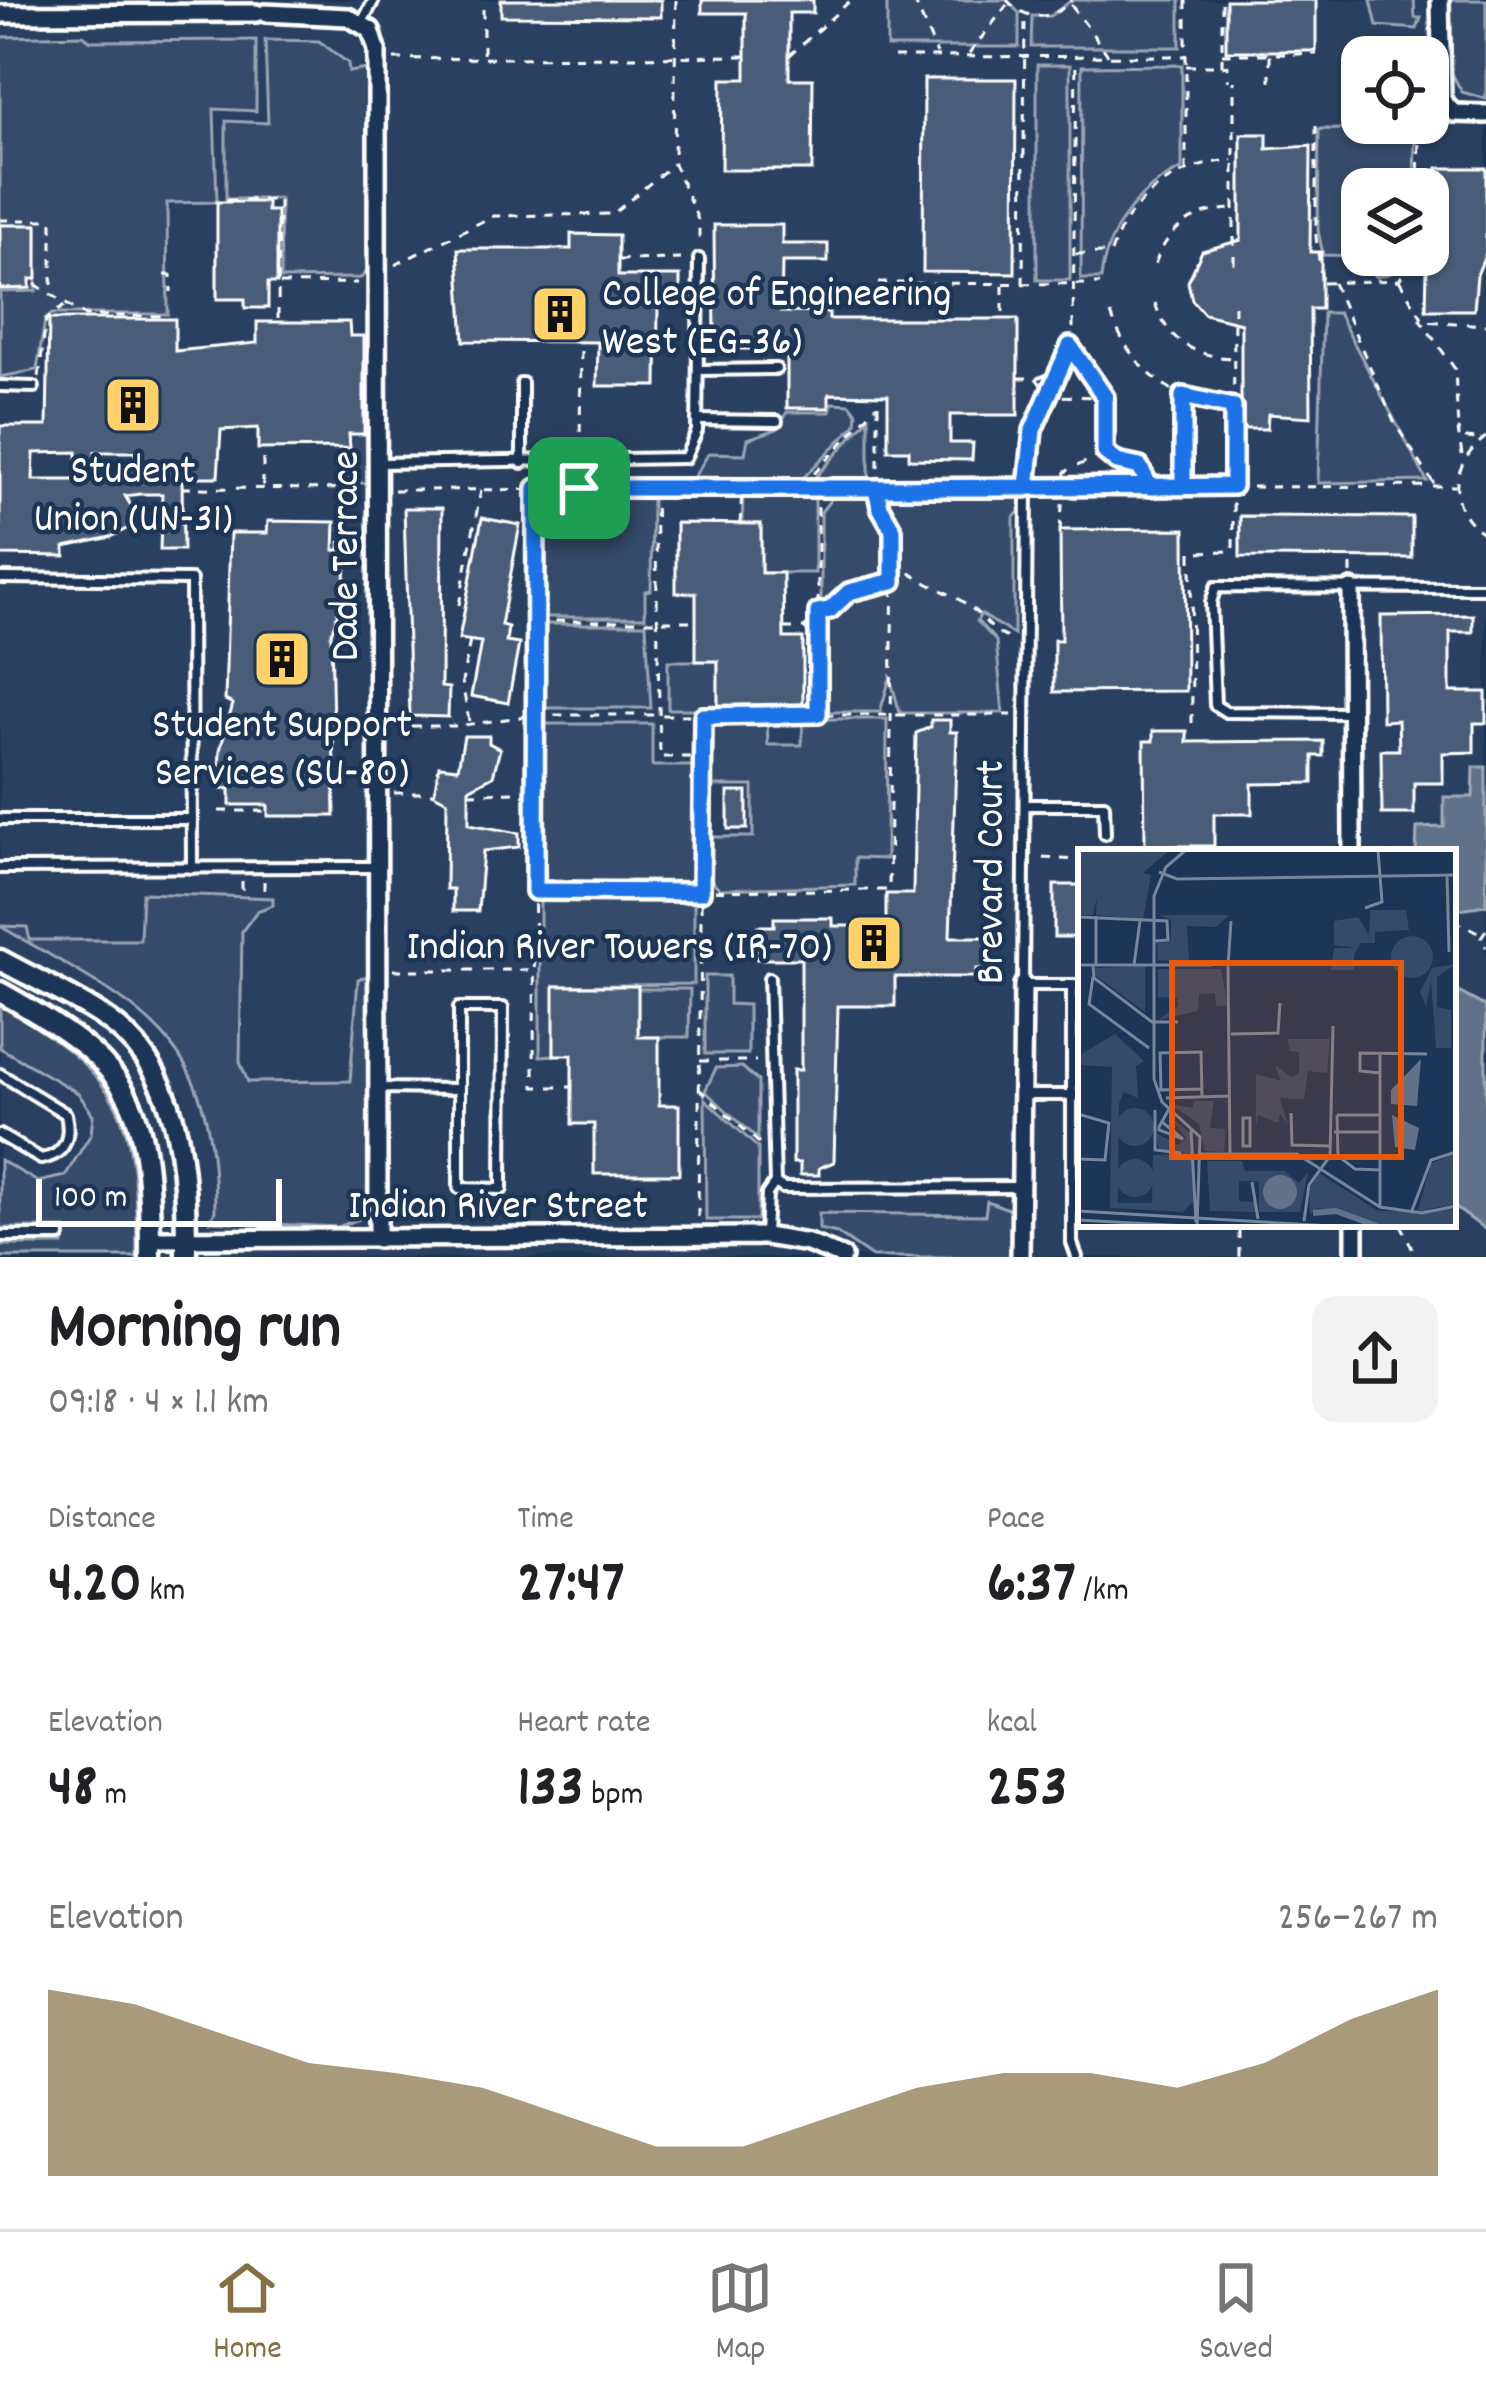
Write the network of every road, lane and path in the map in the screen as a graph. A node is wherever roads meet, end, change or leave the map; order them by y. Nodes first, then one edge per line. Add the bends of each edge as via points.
1 (374, 0) edge
2 (483, 0) edge
3 (676, 0) edge
4 (851, 0) edge
5 (914, 0) edge
6 (1186, 0) edge
7 (1222, 0) edge
8 (1440, 0) edge
9 (1008, 1) edge
10 (1071, 2) edge
11 (163, 6) edge
12 (205, 6) edge
13 (0, 14) edge
14 (1025, 15) junction
15 (362, 22) junction
16 (1222, 54) junction
17 (1270, 54) junction
18 (1317, 54) dead end
19 (675, 55) junction
20 (483, 56) junction
21 (746, 56) dead end
22 (789, 56) dead end
23 (937, 56) junction
24 (968, 56) junction
25 (1025, 56) junction
26 (1076, 56) junction
27 (1109, 56) junction
28 (1186, 56) junction
29 (894, 57) dead end
30 (388, 60) dead end
31 (1186, 66) junction
32 (1222, 66) junction
33 (1270, 83) dead end
34 (1486, 115) edge
35 (1316, 126) dead end
36 (1234, 160) junction
37 (674, 164) junction
38 (1186, 171) junction
39 (226, 200) dead end
40 (1302, 206) dead end
41 (1316, 206) junction
42 (1234, 208) junction
43 (0, 220) edge
44 (1112, 253) dead end
45 (1076, 254) junction
46 (1104, 254) dead end
47 (699, 259) junction
48 (618, 260) dead end
49 (1154, 264) dead end
50 (1234, 264) dead end
51 (388, 268) dead end
52 (165, 275) dead end
53 (1402, 276) edge
54 (1399, 280) junction
55 (357, 283) dead end
56 (878, 283) dead end
57 (1333, 283) junction
58 (35, 284) dead end
59 (278, 284) junction
60 (1003, 284) junction
61 (1022, 284) junction
62 (1100, 284) dead end
63 (1076, 285) junction
64 (171, 292) dead end
65 (52, 297) junction
66 (1234, 299) dead end
67 (1154, 303) dead end
68 (65, 304) junction
69 (1112, 314) dead end
70 (168, 316) dead end
71 (1419, 318) junction
72 (278, 319) dead end
73 (1003, 319) dead end
74 (1486, 325) edge
75 (580, 342) dead end
76 (1070, 346) junction
77 (1234, 358) junction
78 (776, 369) dead end
79 (1062, 369) junction
80 (698, 370) junction
81 (1018, 378) dead end
82 (1036, 378) junction
83 (522, 383) dead end
84 (0, 386) edge
85 (34, 386) joint
86 (1049, 395) junction
87 (1183, 396) junction
88 (1105, 397) junction
89 (1233, 407) junction
90 (1042, 408) joint
91 (698, 420) junction
92 (777, 421) dead end
93 (1458, 430) junction
94 (1485, 438) edge
95 (344, 448) dead end
96 (263, 449) dead end
97 (1105, 452) junction
98 (1463, 457) junction
99 (378, 463) junction
100 (580, 463) junction
101 (522, 464) junction
102 (1183, 486) junction
103 (1233, 486) junction
104 (1455, 486) junction
105 (1150, 487) junction
106 (1436, 487) junction
107 (182, 488) dead end
108 (263, 488) junction
109 (344, 488) junction
110 (481, 488) junction
111 (536, 488) junction
112 (579, 488) junction
113 (655, 488) junction
114 (742, 488) junction
115 (802, 488) junction
116 (818, 488) junction
117 (876, 488) junction
118 (1027, 488) junction
119 (1060, 488) junction
120 (367, 490) dead end
121 (388, 490) dead end
122 (740, 524) dead end
123 (1060, 530) dead end
124 (1486, 535) edge
125 (340, 550) dead end
126 (893, 558) junction
127 (0, 578) edge
128 (893, 581) junction
129 (1486, 588) edge
130 (1351, 589) junction
131 (459, 605) dead end
132 (818, 612) junction
133 (535, 621) junction
134 (655, 621) junction
135 (696, 621) dead end
136 (784, 628) dead end
137 (804, 628) junction
138 (470, 640) dead end
139 (1013, 640) dead end
140 (818, 642) junction
141 (1351, 713) junction
142 (818, 714) junction
143 (535, 715) junction
144 (890, 715) junction
145 (1013, 715) dead end
146 (660, 716) junction
147 (703, 716) junction
148 (1192, 723) dead end
149 (470, 724) junction
150 (386, 726) dead end
151 (703, 757) junction
152 (396, 793) dead end
153 (434, 793) dead end
154 (469, 793) dead end
155 (535, 802) junction
156 (1024, 805) junction
157 (218, 811) dead end
158 (268, 811) dead end
159 (0, 819) edge
160 (192, 819) junction
161 (1105, 835) dead end
162 (1352, 849) edge
163 (1043, 858) dead end
164 (1078, 860) edge
165 (377, 867) junction
166 (0, 868) edge
167 (192, 868) junction
168 (242, 877) dead end
169 (264, 877) dead end
170 (535, 891) junction
171 (242, 892) dead end
172 (264, 892) dead end
173 (701, 892) junction
174 (1456, 921) edge
175 (1484, 932) edge
176 (1486, 947) edge
177 (0, 961) edge
178 (386, 970) dead end
179 (535, 970) junction
180 (769, 978) dead end
181 (1023, 985) junction
182 (1076, 985) edge
183 (0, 992) edge
184 (698, 1061) junction
185 (770, 1061) junction
186 (0, 1074) edge
187 (572, 1087) dead end
188 (378, 1088) junction
189 (698, 1088) junction
190 (458, 1089) junction
191 (1023, 1095) junction
192 (1076, 1095) edge
193 (0, 1135) edge
194 (770, 1152) junction
195 (775, 1183) junction
196 (1024, 1187) junction
197 (1402, 1227) edge
198 (0, 1236) edge
199 (60, 1236) dead end
200 (765, 1236) junction
201 (699, 1237) junction
202 (378, 1239) junction
203 (150, 1248) edge
204 (186, 1248) edge
205 (843, 1257) edge
206 (1020, 1257) edge
207 (1077, 1257) edge
208 (1416, 1257) edge

1 - 15 lane
2 - 20 path
3 - 19 path
4 - 22 path
5 - 23 path
6 - 28 path
7 - 16 path
8 - 34 street via 1446,106
9 - 14 path
9 - 24 path
10 - 14 path via 1049,16
10 - 27 path
11 - 12 street
11 - 13 street
12 - 15 street
14 - 25 path
15 - 99 street, Dade Terrace via 378,53
16 - 17 path
16 - 32 path
17 - 18 path
17 - 33 path
19 - 20 path
19 - 21 path
19 - 37 path
20 - 30 path
23 - 24 path
23 - 29 path
24 - 25 path
25 - 26 path
25 - 61 path
26 - 27 path
26 - 45 path
27 - 28 path
28 - 31 path
31 - 32 path
31 - 38 path
32 - 36 path via 1231,81
35 - 41 path
36 - 38 path
36 - 42 path
37 - 47 path via 699,222
37 - 51 path via 613,214 494,216
38 - 44 path via 1141,202
39 - 59 path via 278,200
40 - 41 path
41 - 57 path via 1322,283
42 - 49 path via 1186,221
42 - 50 path
43 - 65 path via 52,220
45 - 46 path
45 - 63 path
47 - 48 path
47 - 80 lane
52 - 64 path
53 - 54 path
54 - 57 path
54 - 71 path
55 - 59 path
56 - 60 path
57 - 106 path via 1395,424
58 - 65 path
59 - 72 path
60 - 61 path
60 - 73 path
61 - 63 path
62 - 63 path
63 - 76 path
65 - 68 path
66 - 77 path
67 - 77 path via 1185,346
68 - 70 path via 85,316
68 - 85 path via 46,320
69 - 87 path via 1138,363
71 - 74 path
71 - 93 path via 1455,369
75 - 100 path
76 - 79 path
76 - 88 path
77 - 89 path
78 - 80 lane
79 - 82 path
79 - 86 path
80 - 91 lane
81 - 82 path
82 - 86 path
83 - 101 lane
84 - 85 lane
86 - 88 path
86 - 90 path
87 - 89 path
87 - 102 path
88 - 97 path
89 - 103 path
90 - 118 lane, Brevard Court
91 - 92 lane
91 - 100 lane via 685,458
93 - 94 path
93 - 98 path
94 - 98 path
95 - 109 path
96 - 108 path
97 - 105 path via 1140,467
97 - 119 path via 1070,467
98 - 104 path
99 - 101 lane
99 - 165 street, Dade Terrace
100 - 101 lane
100 - 112 path
102 - 103 path
102 - 105 path
103 - 106 path
103 - 148 path via 1233,551 1192,551
104 - 106 path
104 - 124 path via 1465,517
105 - 119 path
107 - 108 path
108 - 109 path
109 - 120 path
109 - 125 path
110 - 111 path
110 - 121 path
110 - 131 path
111 - 112 path
111 - 133 path
112 - 113 path
113 - 114 path
113 - 134 path
114 - 115 path
114 - 122 path
115 - 116 path
115 - 117 path via 878,404
116 - 117 path
116 - 132 path
117 - 118 path
117 - 126 path via 893,530
118 - 119 path
118 - 156 lane, Brevard Court
119 - 123 path
126 - 128 path
126 - 139 path
127 - 160 lane via 191,580
128 - 132 path via 849,592
128 - 144 path
129 - 130 lane
130 - 141 street
130 - 141 lane via 1216,587 1211,694 1226,712
132 - 137 path
132 - 140 path
133 - 134 path
133 - 143 path
134 - 135 path
134 - 146 path
136 - 137 path
137 - 140 path
138 - 149 path via 462,682
140 - 142 path
141 - 162 street
142 - 144 path
142 - 147 path
143 - 146 path
143 - 149 path
143 - 155 path
144 - 145 path
144 - 173 path via 890,890
146 - 147 path
146 - 151 path via 660,757
147 - 151 path
149 - 150 path
151 - 173 path
152 - 153 path
154 - 155 path via 519,792
155 - 170 path
156 - 161 lane via 1104,805
156 - 181 lane, Brevard Court
157 - 158 path
159 - 160 lane
160 - 167 lane
163 - 164 path
165 - 167 lane
165 - 188 street, Dade Terrace
166 - 167 lane
168 - 171 path
169 - 172 path
170 - 173 path
170 - 179 path
173 - 184 path
174 - 175 path
175 - 176 path
177 - 204 street via 103,1016 143,1055 179,1133
178 - 179 path
179 - 187 path via 534,1088
180 - 185 lane
181 - 182 lane
181 - 191 street, Brevard Court
182 - 192 lane
183 - 203 street via 63,1027 118,1078 144,1132
184 - 185 path
184 - 189 path
185 - 194 lane
186 - 193 lane via 65,1114 69,1128 67,1144 41,1159
188 - 190 lane
188 - 202 street, Dade Terrace
189 - 194 path
189 - 201 path
190 - 190 lane via 459,1188 502,1189 502,1008 459,1008
191 - 192 lane
191 - 196 street, Brevard Court
192 - 207 lane
194 - 195 lane
195 - 196 lane
195 - 200 lane
196 - 206 street, Brevard Court
197 - 208 path
198 - 199 lane
200 - 201 street, Indian River Street
200 - 205 street, Indian River Street
201 - 202 street, Indian River Street
202 - 204 street, Indian River Street
203 - 204 street, Indian River Street

